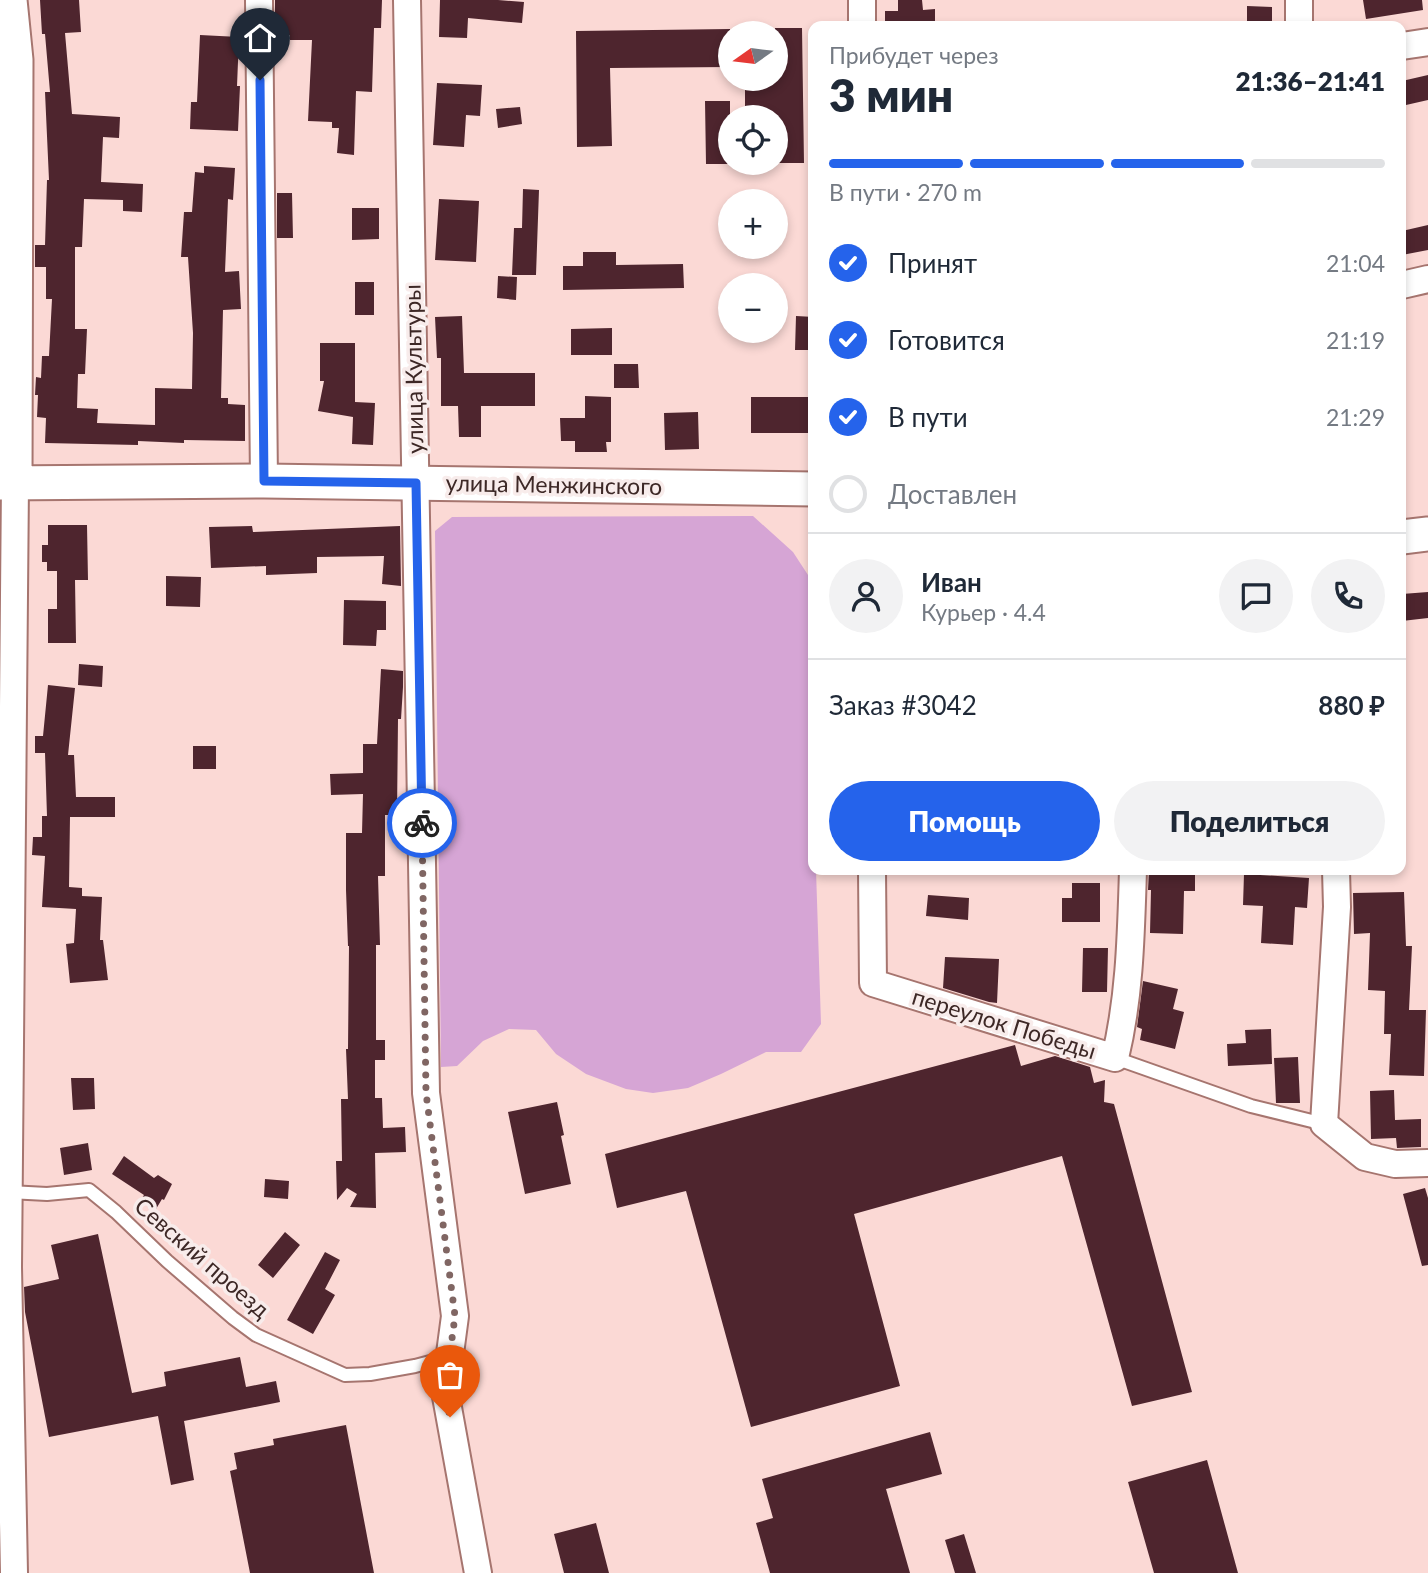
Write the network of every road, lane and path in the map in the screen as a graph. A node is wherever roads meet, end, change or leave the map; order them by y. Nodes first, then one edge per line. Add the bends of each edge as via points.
1 (10, 0) edge
2 (259, 0) edge
3 (407, 0) edge
4 (862, 0) edge
5 (1299, 0) edge
6 (862, 21) edge
7 (1299, 21) edge
8 (1428, 42) edge
9 (1406, 46) edge
10 (8, 60) edge
11 (1428, 279) edge
12 (1406, 284) edge
13 (264, 481) junction
14 (7, 483) edge
15 (416, 483) junction
16 (808, 489) edge
17 (1428, 534) edge
18 (1406, 537) edge
19 (872, 875) edge
20 (1133, 875) edge
21 (1336, 875) edge
22 (1115, 1058) junction
23 (1324, 1124) junction
24 (1428, 1163) edge
25 (9, 1192) junction
26 (449, 1357) junction
27 (5, 1365) edge
28 (13, 1573) edge
29 (478, 1573) edge

1 - 10 street
2 - 13 street
3 - 15 street, улица Культуры
4 - 6 street
5 - 7 street
8 - 9 street
10 - 14 street
11 - 12 street
13 - 14 street, улица Менжинского
13 - 15 street, улица Менжинского
14 - 25 street
15 - 16 street, улица Менжинского
15 - 26 street, улица Культуры via 426,1093 455,1316
17 - 18 street
19 - 22 street, переулок Победы via 873,983
20 - 22 street, переулок Победы via 1130,958
21 - 23 street
22 - 23 lane via 1251,1106
23 - 24 street via 1365,1157 1395,1164
25 - 26 lane, Севский проезд via 89,1190 256,1335 345,1375
25 - 27 street
26 - 29 street, улица Культуры via 445,1391
27 - 28 street

